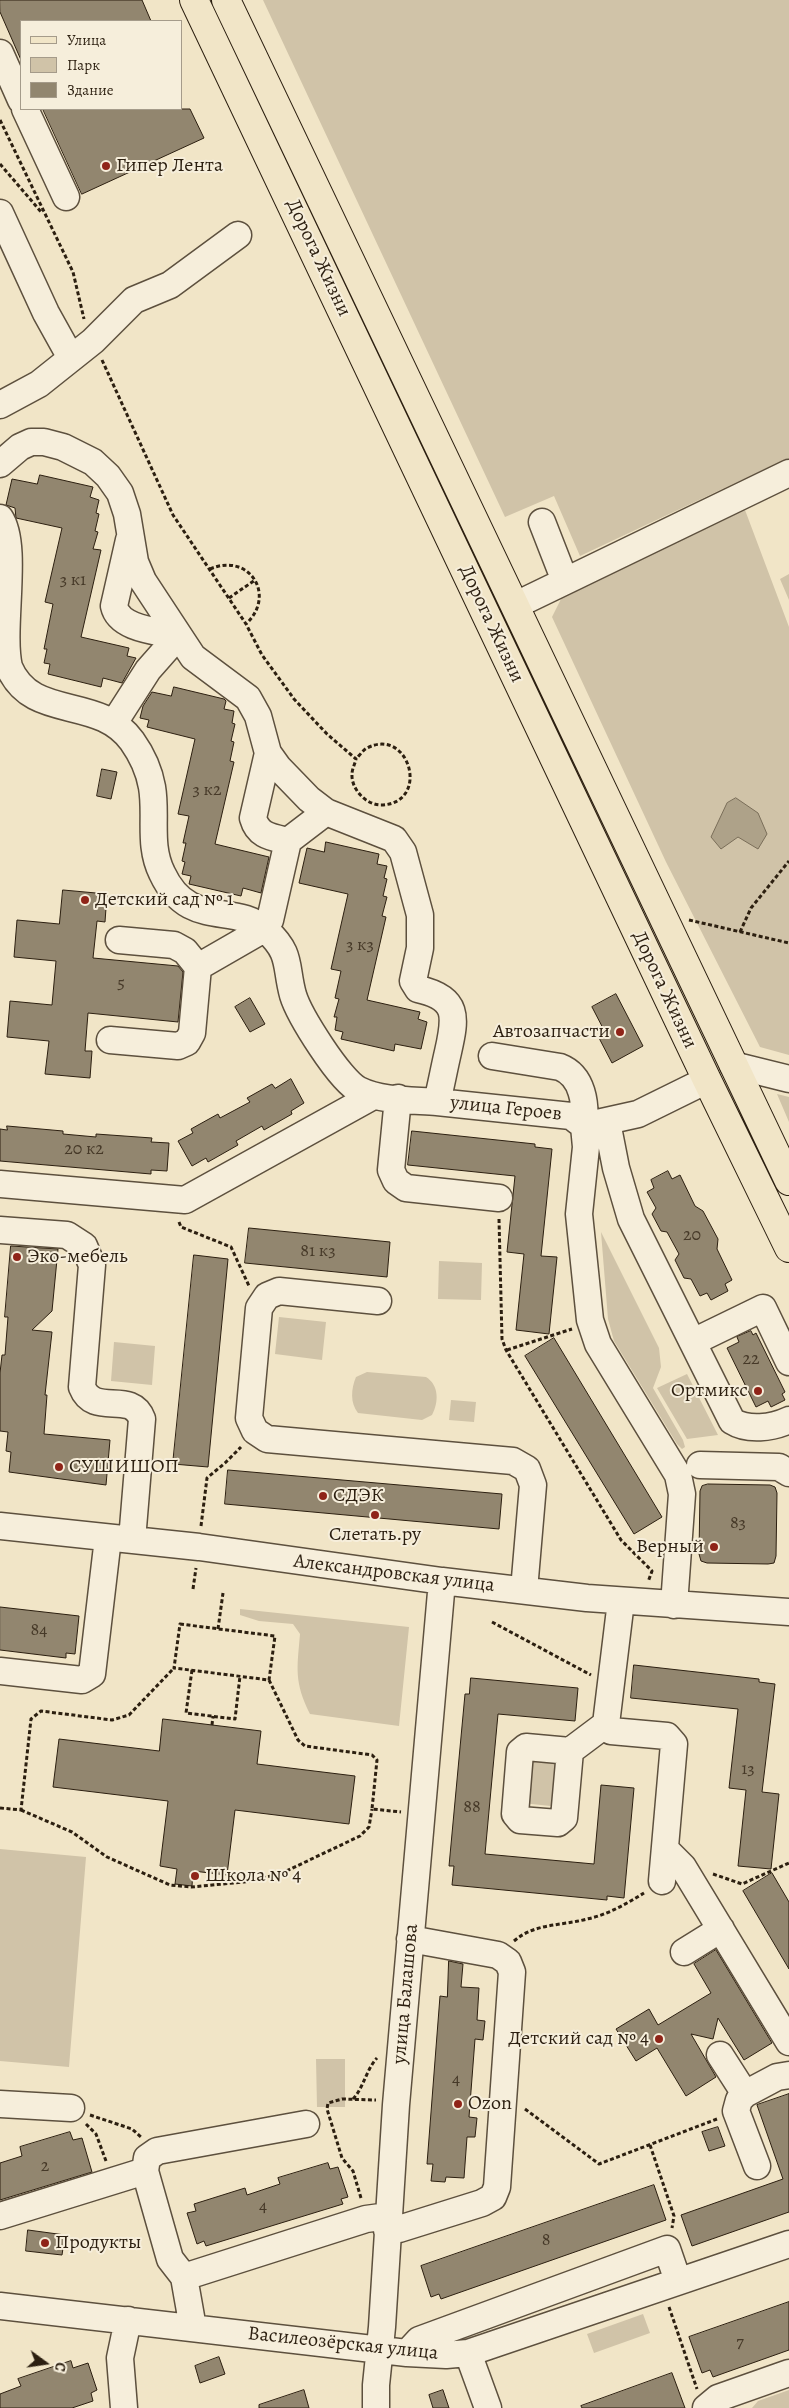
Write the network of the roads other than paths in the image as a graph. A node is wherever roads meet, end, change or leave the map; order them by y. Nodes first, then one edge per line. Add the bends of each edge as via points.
1 (194, 0) edge
2 (226, 0) edge
3 (0, 53) edge
4 (20, 98) edge
5 (25, 110) edge
6 (66, 197) dead end
7 (0, 213) edge
8 (238, 235) dead end
9 (71, 358) junction
10 (0, 405) edge
11 (0, 464) edge
12 (789, 474) edge
13 (0, 518) edge
14 (542, 522) dead end
15 (129, 539) junction
16 (3, 553) edge
17 (565, 581) junction
18 (516, 605) junction
19 (178, 636) junction
20 (114, 723) junction
21 (268, 753) junction
22 (326, 812) junction
23 (288, 841) junction
24 (264, 929) junction
25 (119, 940) dead end
26 (198, 967) junction
27 (110, 1040) dead end
28 (492, 1056) dead end
29 (732, 1065) junction
30 (789, 1079) edge
31 (707, 1080) junction
32 (386, 1097) junction
33 (437, 1102) junction
34 (595, 1124) junction
35 (789, 1182) edge
36 (0, 1184) edge
37 (499, 1198) road end
38 (0, 1230) edge
39 (789, 1248) edge
40 (378, 1301) dead end
41 (693, 1342) junction
42 (789, 1362) edge
43 (782, 1424) edge
44 (700, 1465) dead end
45 (784, 1470) edge
46 (0, 1526) edge
47 (120, 1539) junction
48 (442, 1581) junction
49 (524, 1590) junction
50 (621, 1601) junction
51 (674, 1605) junction
52 (789, 1612) edge
53 (0, 1670) edge
54 (606, 1724) junction
55 (570, 1751) dead end
56 (665, 1849) junction
57 (662, 1881) road end
58 (721, 1929) junction
59 (410, 1939) junction
60 (684, 1952) dead end
61 (789, 2042) edge
62 (720, 2055) dead end
63 (789, 2075) edge
64 (740, 2103) junction
65 (0, 2104) edge
66 (70, 2108) road end
67 (306, 2124) dead end
68 (151, 2161) junction
69 (757, 2166) dead end
70 (0, 2216) edge
71 (381, 2222) junction
72 (789, 2244) edge
73 (184, 2277) junction
74 (672, 2290) junction
75 (0, 2306) edge
76 (128, 2320) junction
77 (193, 2328) junction
78 (379, 2350) junction
79 (407, 2353) junction
80 (468, 2353) junction
81 (789, 2373) edge
82 (702, 2399) edge
83 (124, 2408) edge
84 (376, 2408) edge
85 (488, 2408) edge

1 - 31 main road, Дорога Жизни
2 - 18 main road, Дорога Жизни
3 - 4 street
5 - 6 street
7 - 9 street via 46,313
8 - 9 street via 170,285 134,300
9 - 10 street via 39,384
11 - 15 street, улица Героев via 20,446 32,442 64,447 93,462 120,493 127,514
12 - 17 street
13 - 16 street via 6,535
14 - 17 street
15 - 19 street, улица Героев via 134,562
15 - 19 street via 114,606 116,616 124,622
16 - 20 street via 4,646 9,666 18,682 28,694 39,700 92,712
17 - 18 street
18 - 29 main road, Дорога Жизни
19 - 20 street via 148,670
19 - 21 street, улица Героев via 193,657 248,698 258,716
20 - 24 street via 143,758 152,788 154,851 172,890 183,902 196,909 246,920
21 - 22 street, улица Героев via 309,799
21 - 23 street via 253,818 255,828 263,835
22 - 23 street
22 - 33 street, улица Героев via 394,839 403,852 420,916 420,948 413,981 418,988 434,992 445,1000 453,1011 455,1025
23 - 24 street via 270,920
24 - 26 street
24 - 32 street via 278,942 288,960 293,996 308,1026 344,1078 357,1089
25 - 26 street via 174,945 185,951
26 - 27 street via 192,1033 187,1042 178,1046
28 - 34 street via 570,1071 578,1080 585,1108
29 - 30 street
29 - 35 main road, Дорога Жизни
31 - 34 street via 638,1114
31 - 39 main road, Дорога Жизни
32 - 33 street
32 - 36 street via 186,1200
32 - 37 street via 391,1170 396,1181 406,1188
33 - 34 street, улица Героев via 571,1116
34 - 41 street via 616,1168 631,1219
34 - 51 street, улица Героев via 586,1147 580,1214 590,1320 598,1344 678,1475 682,1494
38 - 47 street via 67,1235 84,1246 92,1265 82,1386 85,1396 94,1402 130,1405 139,1410 142,1418
40 - 49 street via 279,1291 266,1296 259,1308 249,1418 255,1432 267,1439 513,1461 527,1470 533,1484
41 - 42 street via 763,1308
41 - 43 street via 732,1421 740,1426
43 - 45 street
44 - 45 street
46 - 47 street, Александровская улица
47 - 48 street, Александровская улица
47 - 53 street via 92,1674 82,1680
48 - 49 street, Александровская улица
48 - 59 street, улица Балашова
49 - 50 street, Александровская улица
50 - 51 street, Александровская улица
50 - 54 street
51 - 52 street, Александровская улица
54 - 55 street
54 - 56 street via 611,1731 667,1736 674,1744
56 - 57 street
56 - 58 street via 683,1867
58 - 60 street
58 - 61 street
59 - 71 street, улица Балашова
59 - 71 street via 498,1955 508,1962 512,1972 498,2187 493,2197 482,2204 399,2229
62 - 64 street
63 - 64 street via 777,2076
64 - 69 street
65 - 66 street
67 - 68 street
68 - 70 street via 113,2181
68 - 73 street via 170,2259
71 - 73 street
71 - 78 street, улица Балашова
72 - 74 street, Василеозёрская улица
73 - 77 street
74 - 79 street via 667,2249 419,2340
74 - 80 street, Василеозёрская улица
75 - 76 street, Василеозёрская улица
76 - 77 street, Василеозёрская улица
76 - 83 street via 120,2358
77 - 78 street, Василеозёрская улица
78 - 79 street, Василеозёрская улица
78 - 84 street, улица Балашова
79 - 80 street, Василеозёрская улица
80 - 85 street
81 - 82 street via 718,2398

